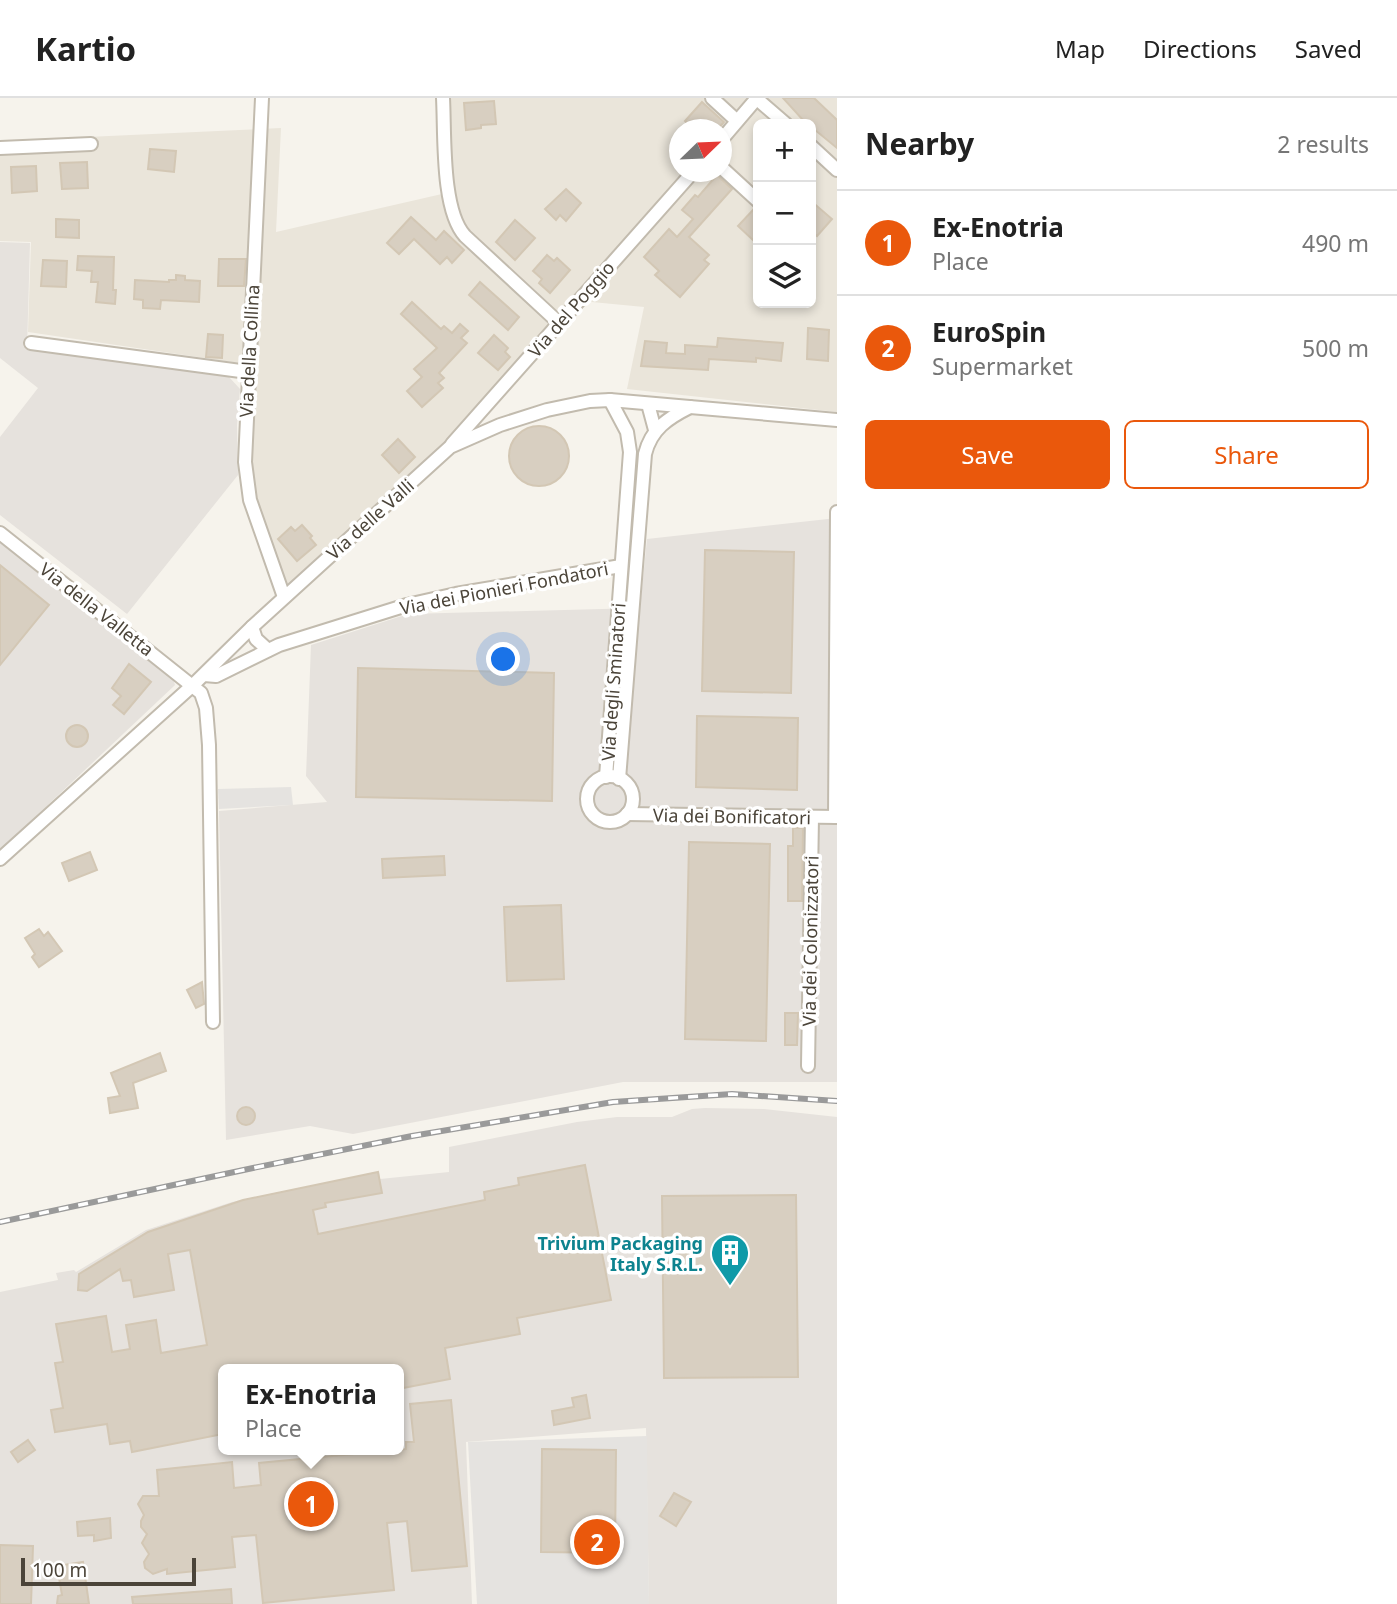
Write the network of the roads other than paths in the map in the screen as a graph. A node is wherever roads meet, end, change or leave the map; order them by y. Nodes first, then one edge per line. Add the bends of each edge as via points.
1 (262, 98) edge
2 (443, 98) edge
3 (712, 98) edge
4 (757, 98) edge
5 (780, 119) edge
6 (737, 121) junction
7 (732, 127) edge
8 (91, 144) dead end
9 (0, 148) edge
10 (816, 151) edge
11 (837, 170) edge
12 (732, 177) edge
13 (683, 182) edge
14 (753, 196) edge
15 (559, 323) junction
16 (31, 344) dead end
17 (248, 372) junction
18 (610, 400) junction
19 (644, 403) junction
20 (690, 407) junction
21 (837, 420) edge
22 (622, 421) junction
23 (655, 430) junction
24 (450, 447) junction
25 (836, 512) edge
26 (0, 533) edge
27 (621, 566) junction
28 (284, 597) junction
29 (252, 627) junction
30 (268, 650) junction
31 (204, 674) junction
32 (193, 685) junction
33 (612, 778) junction
34 (627, 814) junction
35 (812, 817) junction
36 (836, 817) edge
37 (0, 859) edge
38 (213, 1022) dead end
39 (808, 1066) dead end

1 - 17 street, Via della Collina
2 - 15 street via 449,201 456,223
3 - 6 street
4 - 5 street
4 - 6 street
6 - 7 street
8 - 9 street
10 - 11 street
12 - 14 street
13 - 15 street, Via del Poggio
15 - 24 street, Via del Poggio
16 - 17 street
17 - 28 street, Via della Collina via 246,480
18 - 19 street, Via delle Valli
18 - 22 street, Via degli Sminatori
18 - 24 street, Via delle Valli via 535,413
19 - 20 street, Via delle Valli
19 - 22 street
19 - 23 street
20 - 21 street, Via delle Valli
20 - 23 street
22 - 27 street, Via degli Sminatori via 630,452
23 - 33 street, Via degli Sminatori via 644,458
24 - 28 street, Via delle Valli
25 - 36 street
26 - 32 street, Via della Valletta
27 - 30 street, Via dei Pionieri Fondatori via 415,603
27 - 33 street, Via degli Sminatori
28 - 29 street, Via delle Valli
29 - 30 street via 256,639
29 - 31 street, Via delle Valli
30 - 31 street, Via dei Pionieri Fondatori via 216,676
31 - 32 street, Via delle Valli
32 - 37 street, Via delle Valli
32 - 38 street via 201,693 208,720
33 - 34 street, Via degli Sminatori via 625,782 632,794
33 - 34 street, Via degli Sminatori via 598,780 588,792 588,807 606,822
34 - 35 street, Via dei Bonificatori
35 - 36 street, Via dei Bonificatori
35 - 39 street, Via dei Colonizzatori

